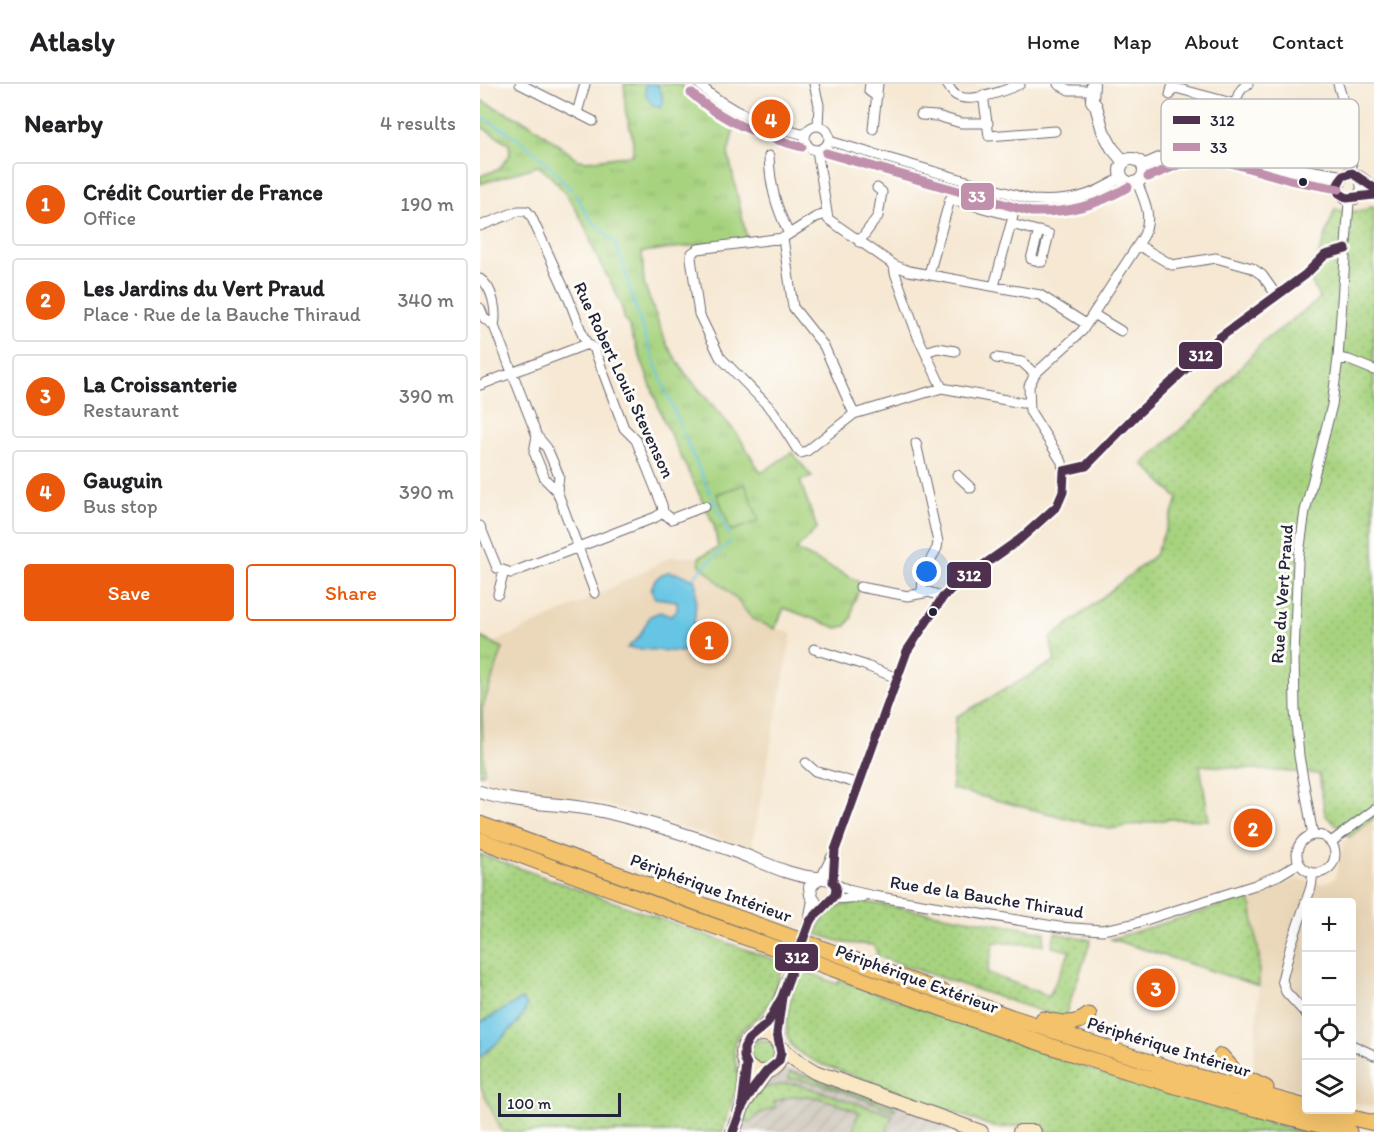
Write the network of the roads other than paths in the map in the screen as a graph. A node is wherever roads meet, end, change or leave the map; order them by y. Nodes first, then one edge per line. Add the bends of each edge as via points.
1 (585, 84) edge
2 (699, 84) edge
3 (814, 84) edge
4 (870, 84) edge
5 (878, 84) edge
6 (947, 84) edge
7 (1020, 84) edge
8 (1058, 84) edge
9 (1248, 84) edge
10 (1338, 84) edge
11 (526, 85) edge
12 (1095, 86) edge
13 (983, 95) junction
14 (1170, 95) dead end
15 (877, 97) junction
16 (1214, 99) edge
17 (1236, 99) edge
18 (1342, 99) edge
19 (577, 113) junction
20 (921, 115) dead end
21 (593, 121) dead end
22 (988, 123) junction
23 (818, 125) junction
24 (873, 129) dead end
25 (1055, 131) dead end
26 (805, 135) junction
27 (829, 141) junction
28 (817, 150) junction
29 (769, 156) dead end
30 (1161, 158) edge
31 (1124, 162) junction
32 (1143, 166) junction
33 (1290, 168) edge
34 (1345, 168) edge
35 (1122, 177) junction
36 (1344, 180) junction
37 (1137, 182) junction
38 (1362, 182) junction
39 (878, 188) dead end
40 (1374, 188) edge
41 (1360, 195) junction
42 (1374, 195) edge
43 (1347, 199) junction
44 (826, 214) junction
45 (1011, 224) junction
46 (480, 226) edge
47 (1039, 231) dead end
48 (786, 236) junction
49 (859, 242) junction
50 (1138, 245) junction
51 (1346, 249) junction
52 (894, 265) junction
53 (929, 274) junction
54 (480, 279) edge
55 (994, 286) junction
56 (1277, 296) junction
57 (480, 308) edge
58 (1093, 314) junction
59 (1086, 324) junction
60 (494, 326) junction
61 (1121, 331) dead end
62 (587, 344) junction
63 (955, 351) dead end
64 (925, 352) junction
65 (996, 358) dead end
66 (1338, 358) junction
67 (1374, 370) edge
68 (512, 373) junction
69 (1035, 374) junction
70 (480, 385) edge
71 (942, 388) junction
72 (1028, 403) junction
73 (854, 414) junction
74 (537, 436) junction
75 (916, 443) dead end
76 (1064, 471) junction
77 (957, 474) dead end
78 (971, 488) dead end
79 (557, 491) junction
80 (705, 506) dead end
81 (663, 512) junction
82 (480, 526) edge
83 (579, 547) junction
84 (504, 571) junction
85 (860, 587) dead end
86 (595, 593) dead end
87 (922, 593) junction
88 (498, 594) dead end
89 (943, 597) junction
90 (814, 649) dead end
91 (897, 678) junction
92 (806, 763) dead end
93 (859, 784) junction
94 (480, 792) edge
95 (1374, 810) edge
96 (480, 824) edge
97 (1313, 835) junction
98 (480, 840) edge
99 (1330, 842) junction
100 (1299, 863) junction
101 (781, 872) junction
102 (1313, 873) junction
103 (827, 880) junction
104 (874, 896) junction
105 (821, 899) junction
106 (782, 997) junction
107 (1302, 1010) edge
108 (998, 1013) junction
109 (1089, 1015) dead end
110 (755, 1036) junction
111 (779, 1046) junction
112 (1356, 1047) edge
113 (1374, 1055) edge
114 (1221, 1056) dead end
115 (747, 1065) junction
116 (769, 1070) junction
117 (815, 1072) junction
118 (1302, 1098) edge
119 (743, 1105) junction
120 (1302, 1106) edge
121 (1337, 1114) edge
122 (1374, 1123) edge
123 (733, 1132) edge
124 (977, 1132) edge
125 (1020, 1132) edge
126 (1034, 1132) edge
127 (1349, 1132) edge

1 - 19 street
2 - 26 street via 714,98 752,119
3 - 23 street
4 - 15 street via 869,91
5 - 15 street
6 - 13 street via 961,98
7 - 13 street
8 - 12 street via 1069,90
9 - 17 street
10 - 18 street
11 - 19 street
12 - 31 street via 1096,106 1107,139
13 - 22 street
14 - 16 street via 1172,87
15 - 24 street
19 - 21 street
20 - 22 street via 961,123
22 - 25 street via 989,136
23 - 26 street via 809,128
23 - 27 street via 827,130
26 - 28 street via 807,145
27 - 28 street
27 - 35 street via 1032,200 1080,198
28 - 44 street
29 - 48 street via 770,183
30 - 32 street
31 - 32 street via 1136,160
31 - 35 street
32 - 37 street via 1143,176
33 - 36 street
34 - 36 street
35 - 37 street
36 - 38 street via 1358,176
36 - 43 street via 1341,196
37 - 50 street via 1149,216
38 - 40 street
38 - 41 street
39 - 49 street via 882,192 878,216
41 - 42 street
41 - 43 street
43 - 51 street, Rue du Vert Praud
44 - 48 street
44 - 49 street via 830,222
45 - 47 street
45 - 53 street via 1013,216 950,199
45 - 55 street
46 - 62 street, Rue Robert Louis Stevenson via 527,211
48 - 73 street via 793,307 824,346
48 - 73 street via 698,249 693,253 699,314 720,357 773,411 797,449 804,453
49 - 52 street
50 - 56 street via 1172,265 1216,258 1252,268 1262,274
50 - 58 street
51 - 56 street via 1325,255
51 - 66 street, Rue du Vert Praud
52 - 53 street
52 - 64 street
53 - 55 street
54 - 60 street via 485,282 497,313
55 - 59 street via 1040,295
56 - 76 street via 1204,350 1091,462
57 - 60 street
58 - 59 street
58 - 61 street
59 - 69 street
60 - 68 street
62 - 68 street
62 - 81 street, Rue Robert Louis Stevenson via 594,348 624,428 636,440
63 - 64 street via 938,348
64 - 71 street
65 - 69 street via 1022,362
66 - 67 street
66 - 97 street, Rue du Vert Praud via 1327,431 1305,511 1296,599 1296,726
68 - 70 street
68 - 74 street
69 - 72 street via 1029,386
71 - 72 street
71 - 73 street
72 - 76 street via 1034,419 1059,455
74 - 79 street via 559,476
74 - 79 street via 534,452 545,479
75 - 87 street via 937,548 923,574
76 - 89 street via 1063,492 1057,506
77 - 78 street
79 - 83 street
80 - 81 street via 670,519
81 - 83 street
82 - 84 street via 497,568
83 - 84 street via 511,573
83 - 86 street
84 - 88 street
85 - 87 street via 908,596
87 - 89 street
89 - 91 street via 907,651
90 - 91 street
91 - 93 street
92 - 93 street via 816,771
93 - 103 street
94 - 101 street via 512,801 604,812 730,849
95 - 99 street
96 - 108 highway, Périphérique Intérieur
97 - 99 street
97 - 100 street via 1299,846
98 - 127 highway, Périphérique Extérieur via 1043,1044 1176,1087
99 - 102 street via 1335,850 1333,863 1325,871
100 - 102 street
100 - 104 street, Rue de la Bauche Thiraud via 1255,885 1102,930 1059,927
101 - 103 street
101 - 105 street
102 - 107 street via 1282,980 1286,992
103 - 104 street, Rue de la Bauche Thiraud
103 - 105 street via 836,891
103 - 105 street via 810,887
104 - 105 street, Rue de la Bauche Thiraud
105 - 106 street, bridge
106 - 110 street via 774,1014
106 - 111 street
108 - 109 highway via 1024,1014 1068,1024
108 - 120 highway, Périphérique Intérieur via 1144,1061
110 - 111 main road via 768,1035
110 - 115 main road via 744,1048
111 - 116 main road via 779,1061
111 - 117 main road
112 - 113 street
114 - 118 highway via 1238,1074 1258,1086
115 - 116 main road via 756,1071
115 - 119 main road
116 - 117 main road
116 - 119 main road
117 - 124 main road
119 - 123 main road
121 - 122 highway
125 - 126 main road

